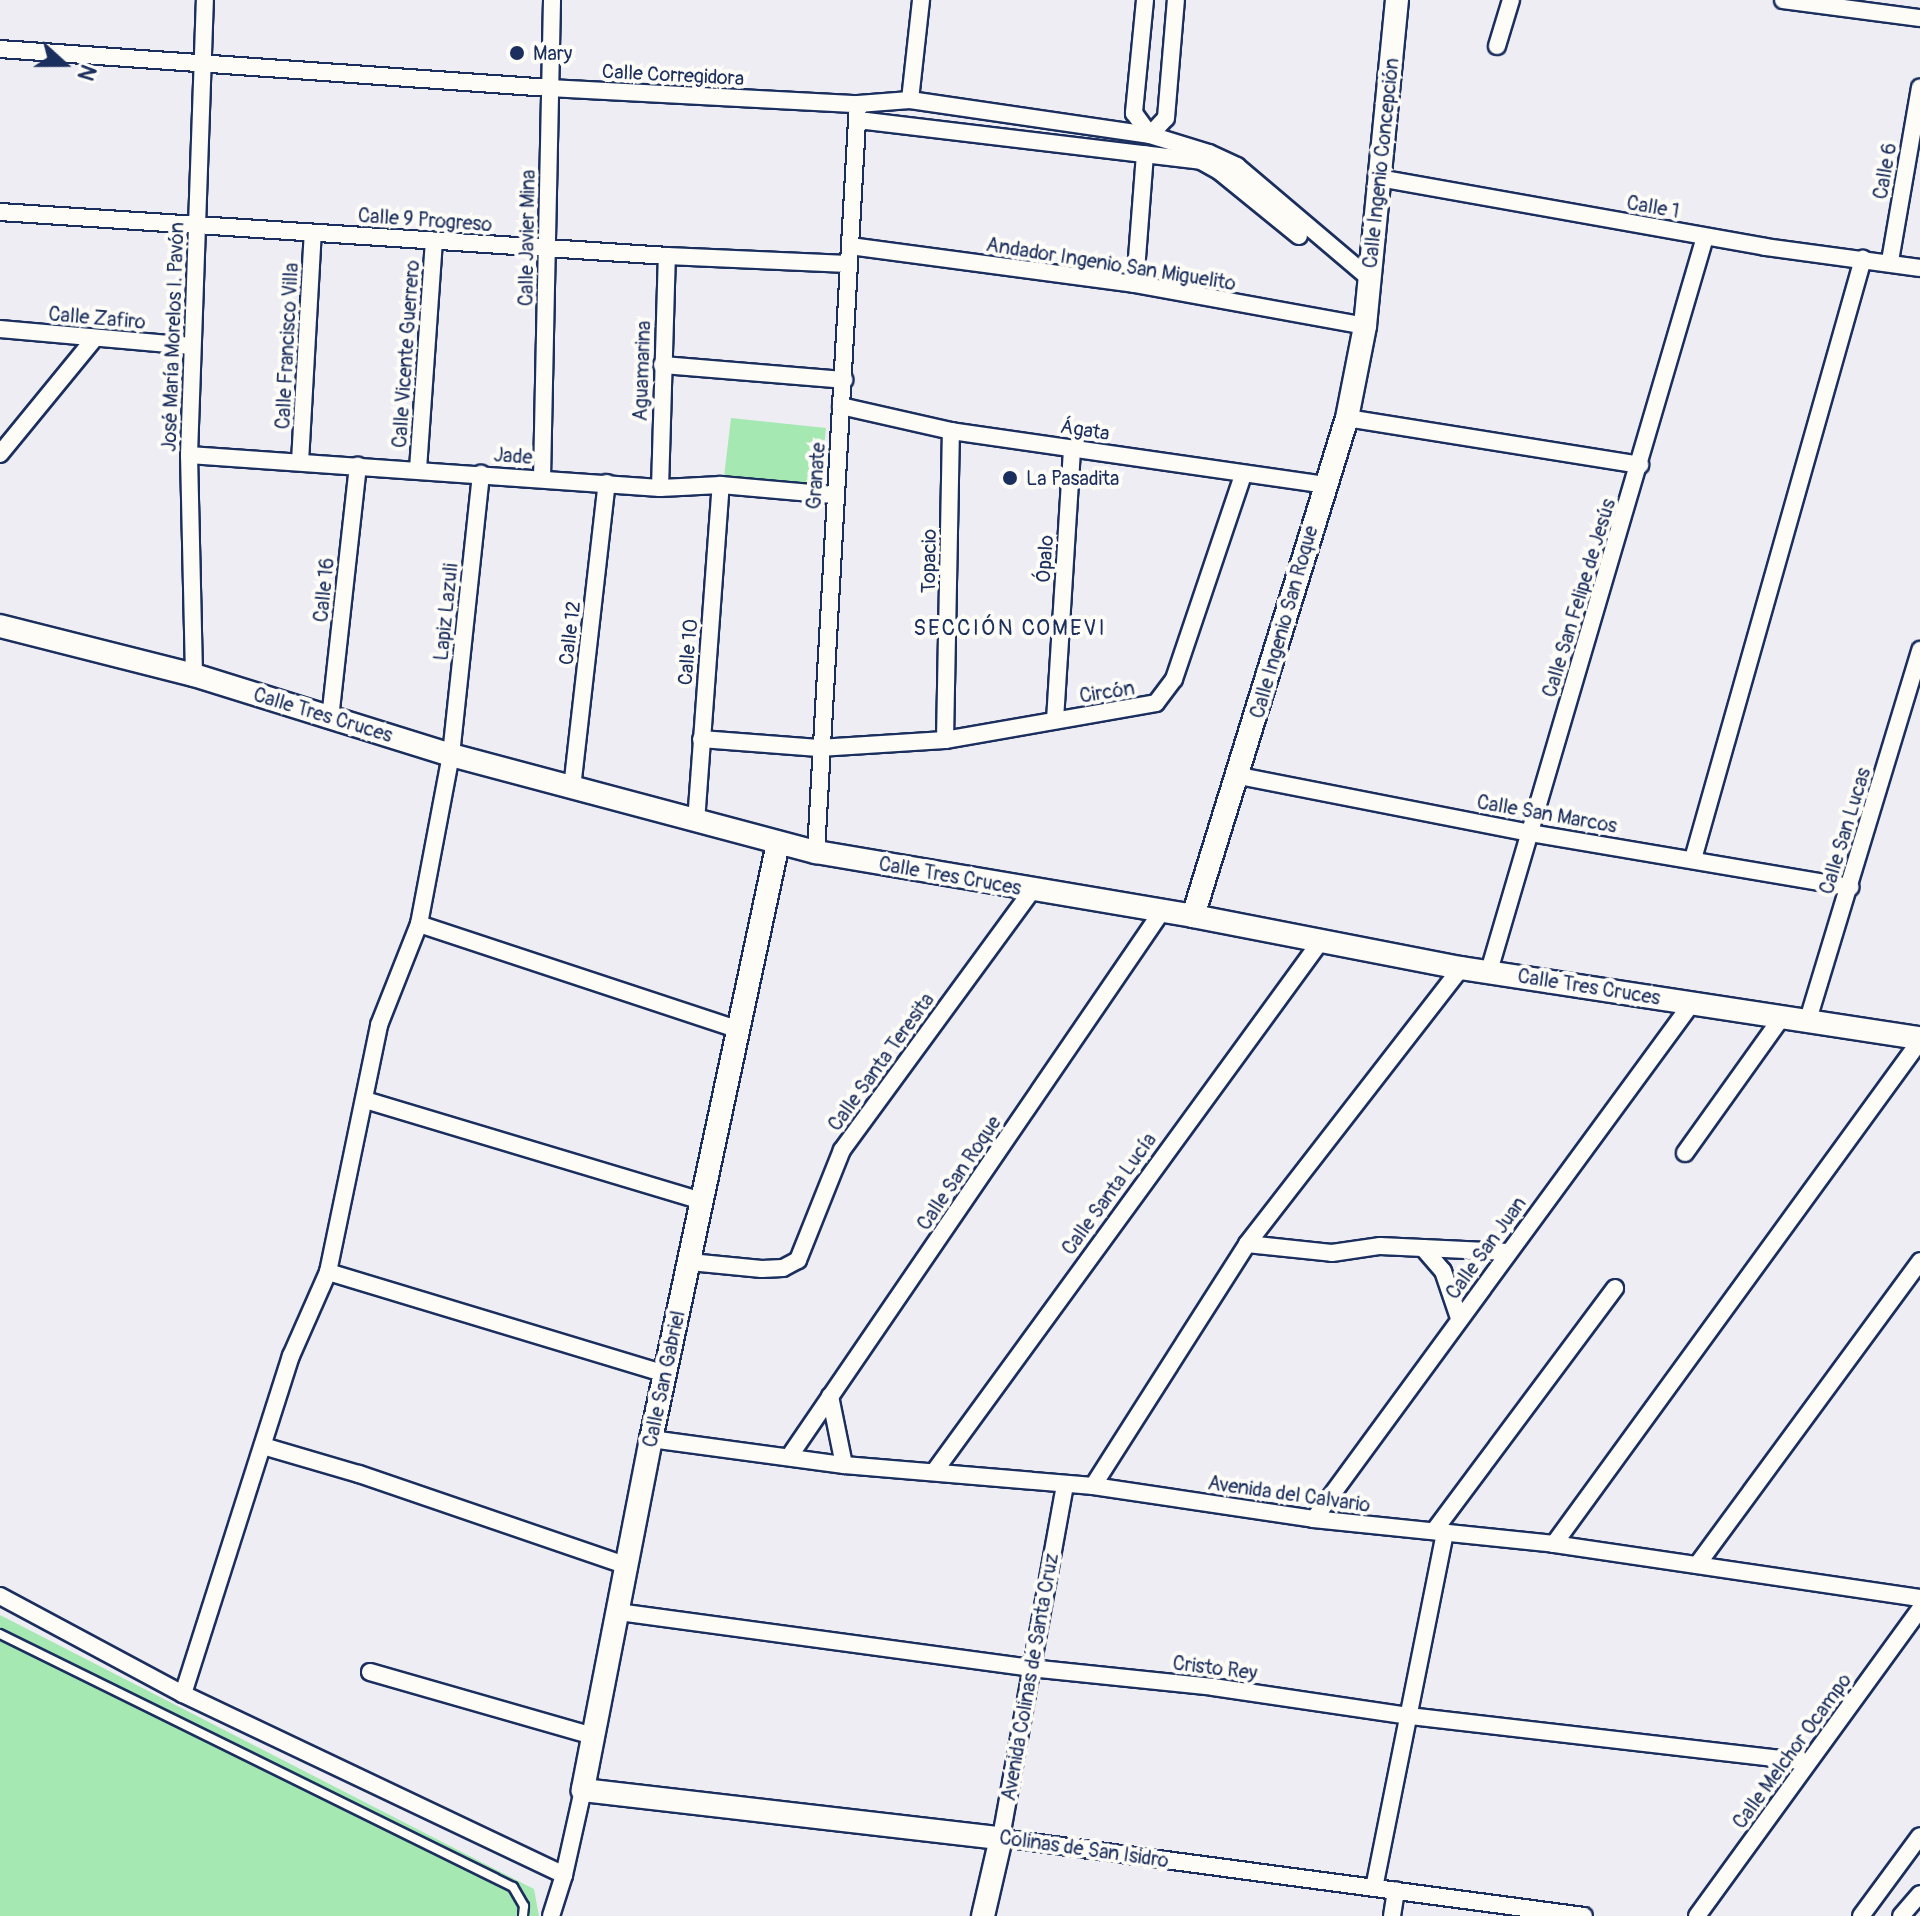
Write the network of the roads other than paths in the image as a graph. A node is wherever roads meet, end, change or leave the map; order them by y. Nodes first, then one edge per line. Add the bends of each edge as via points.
1 (205, 0) edge
2 (552, 0) edge
3 (921, 0) edge
4 (1145, 0) edge
5 (1176, 0) edge
6 (1397, 0) edge
7 (1511, 0) edge
8 (1783, 0) edge
9 (1920, 18) edge
10 (1497, 46) dead end
11 (0, 49) edge
12 (204, 63) junction
13 (549, 88) junction
14 (1920, 88) edge
15 (910, 100) junction
16 (858, 112) junction
17 (1150, 135) junction
18 (1916, 138) edge
19 (1145, 154) junction
20 (1379, 178) junction
21 (0, 212) edge
22 (196, 225) junction
23 (313, 233) junction
24 (1299, 236) dead end
25 (1705, 237) junction
26 (434, 241) junction
27 (548, 248) junction
28 (849, 255) junction
29 (667, 256) junction
30 (1863, 259) junction
31 (1890, 261) junction
32 (1920, 268) edge
33 (1369, 278) junction
34 (1135, 284) junction
35 (1365, 326) junction
36 (0, 329) edge
37 (95, 338) junction
38 (191, 346) junction
39 (662, 365) junction
40 (844, 380) junction
41 (841, 406) junction
42 (1347, 418) junction
43 (951, 431) junction
44 (1072, 449) junction
45 (0, 454) edge
46 (189, 455) junction
47 (300, 462) junction
48 (1640, 465) junction
49 (358, 466) junction
50 (418, 469) junction
51 (481, 474) junction
52 (1243, 475) junction
53 (542, 478) junction
54 (607, 483) junction
55 (721, 485) junction
56 (1324, 485) junction
57 (660, 488) junction
58 (834, 495) junction
59 (0, 626) edge
60 (1920, 650) edge
61 (194, 675) junction
62 (330, 719) junction
63 (1055, 720) junction
64 (701, 739) junction
65 (945, 740) junction
66 (819, 748) junction
67 (451, 755) junction
68 (1239, 776) junction
69 (572, 788) junction
70 (696, 822) junction
71 (1530, 833) junction
72 (778, 843) junction
73 (816, 852) junction
74 (1693, 859) junction
75 (1850, 887) junction
76 (1032, 890) junction
77 (1162, 911) junction
78 (1193, 916) junction
79 (419, 924) junction
80 (1320, 942) junction
81 (1461, 968) junction
82 (1489, 971) junction
83 (1692, 1003) junction
84 (1780, 1020) junction
85 (1807, 1023) junction
86 (736, 1029) junction
87 (1920, 1039) edge
88 (365, 1100) junction
89 (1685, 1153) dead end
90 (701, 1201) junction
91 (1247, 1244) junction
92 (1423, 1248) junction
93 (1508, 1252) junction
94 (1920, 1261) edge
95 (690, 1262) junction
96 (328, 1272) junction
97 (1615, 1288) dead end
98 (1459, 1318) junction
99 (665, 1374) junction
100 (830, 1396) junction
101 (651, 1439) junction
102 (263, 1446) junction
103 (789, 1457) junction
104 (844, 1465) junction
105 (934, 1472) junction
106 (1065, 1485) junction
107 (1093, 1486) junction
108 (1314, 1519) junction
109 (1440, 1532) junction
110 (1554, 1544) junction
111 (1697, 1565) junction
112 (628, 1566) junction
113 (0, 1596) edge
114 (1920, 1598) edge
115 (1920, 1609) edge
116 (618, 1612) junction
117 (0, 1634) edge
118 (1030, 1668) junction
119 (370, 1672) dead end
120 (183, 1694) junction
121 (1410, 1716) junction
122 (593, 1736) junction
123 (1807, 1762) junction
124 (583, 1790) junction
125 (1920, 1836) edge
126 (1001, 1838) junction
127 (564, 1875) junction
128 (1374, 1888) junction
129 (1396, 1890) junction
130 (1920, 1894) edge
131 (523, 1916) edge
132 (551, 1916) edge
133 (983, 1916) edge
134 (1392, 1916) edge
135 (1584, 1916) edge
136 (1697, 1916) edge
137 (1861, 1916) edge
138 (1901, 1916) edge

1 - 12 street, José María Morelos I. Pavón
2 - 13 street, Calle Javier Mina
3 - 15 street
4 - 17 street via 1134,113
5 - 17 street via 1166,118
6 - 20 street, Calle Ingenio Concepción
7 - 10 street
8 - 9 street
11 - 12 street, Calle Corregidora
12 - 13 street, Calle Corregidora
12 - 22 street, José María Morelos I. Pavón
13 - 16 street, Calle Corregidora
13 - 27 street, Calle Javier Mina
14 - 18 street, Calle 6
15 - 16 street, Calle Corregidora
15 - 17 street, Calle Corregidora
16 - 19 street
16 - 28 street, Granate
17 - 33 street, Calle Corregidora via 1237,166
18 - 31 street, Calle 6
19 - 24 street via 1206,162
19 - 34 street
20 - 25 street, Calle 1
20 - 33 street, Calle Ingenio Concepción
21 - 22 street, Calle 9 Progreso
22 - 23 street, Calle 9 Progreso
22 - 38 street, José María Morelos I. Pavón
23 - 26 street, Calle 9 Progreso
23 - 47 street, Calle Francisco Villa
25 - 30 street, Calle 1
25 - 48 street, Calle San Felipe de Jesús
26 - 27 street, Calle 9 Progreso
26 - 50 street, Calle Vicente Guerrero
27 - 29 street, Calle 9 Progreso
27 - 53 street, Calle Javier Mina
28 - 29 street, Calle 9 Progreso
28 - 34 street, Andador Ingenio San Miguelito
28 - 40 street, Granate
29 - 39 street, Aguamarina
30 - 31 street, Calle 1
30 - 74 street
31 - 32 street, Calle 1
33 - 35 street, Calle Ingenio Concepción
34 - 35 street, Andador Ingenio San Miguelito
35 - 42 street, Calle Ingenio San Roque
36 - 37 street, Calle Zafiro
37 - 38 street, Calle Zafiro
37 - 45 street
38 - 46 street, José María Morelos I. Pavón
39 - 40 street
39 - 57 street, Aguamarina
40 - 41 street, Granate
41 - 43 street, Ágata
41 - 58 street, Granate
42 - 48 street
42 - 56 street, Calle Ingenio San Roque
43 - 44 street, Ágata
43 - 65 street, Topacio
44 - 52 street, Ágata
44 - 63 street, Ópalo
46 - 47 street, Jade
46 - 61 street, José María Morelos I. Pavón
47 - 49 street, Jade
48 - 71 street, Calle San Felipe de Jesús
49 - 50 street, Jade
49 - 62 street, Calle 16
50 - 51 street, Jade
51 - 53 street, Jade
51 - 67 street, Lapiz Lazuli
52 - 56 street, Ágata
52 - 63 street, Circón via 1168,692 1150,705
53 - 54 street, Jade
54 - 57 street, Jade
54 - 69 street, Calle 12
55 - 57 street, Jade
55 - 58 street, Jade
55 - 64 street, Calle 10
56 - 68 street, Calle Ingenio San Roque
58 - 66 street, Granate
59 - 61 street, Calle Tres Cruces
60 - 75 street, Calle San Lucas
61 - 62 street, Calle Tres Cruces
62 - 67 street, Calle Tres Cruces
63 - 65 street, Circón
64 - 66 street, Circón
64 - 70 street, Calle 10
65 - 66 street, Circón
66 - 73 street, Granate
67 - 69 street, Calle Tres Cruces
67 - 79 street, Lapiz Lazuli
68 - 71 street, Calle San Marcos
68 - 78 street, Calle Ingenio San Roque
69 - 70 street, Calle Tres Cruces
70 - 72 street, Calle Tres Cruces
71 - 74 street, Calle San Marcos
71 - 82 street, Calle San Felipe de Jesús
72 - 73 street, Calle Tres Cruces
72 - 86 street, Calle San Gabriel
73 - 76 street, Calle Tres Cruces
74 - 75 street, Calle San Marcos
75 - 85 street, Calle San Lucas
76 - 77 street, Calle Tres Cruces
76 - 95 street, Calle Santa Teresita via 842,1150 798,1260 783,1268 762,1269
77 - 78 street, Calle Tres Cruces
77 - 100 street, Calle San Roque
78 - 80 street, Calle Tres Cruces
79 - 86 street
79 - 88 street, Lapiz Lazuli via 379,1025
80 - 81 street, Calle Tres Cruces
80 - 105 street, Calle Santa Lucía
81 - 82 street, Calle Tres Cruces
81 - 91 street
82 - 83 street, Calle Tres Cruces
83 - 84 street, Calle Tres Cruces
83 - 93 street, Calle San Juan
84 - 85 street, Calle Tres Cruces
84 - 89 street
85 - 87 street, Calle Tres Cruces
86 - 90 street, Calle San Gabriel
87 - 110 street
88 - 90 street
88 - 96 street, Lapiz Lazuli
90 - 95 street, Calle San Gabriel
91 - 92 street via 1332,1253 1380,1246
91 - 107 street
92 - 93 street
92 - 98 street via 1443,1271
93 - 98 street, Calle San Juan
94 - 111 street
95 - 99 street, Calle San Gabriel
96 - 99 street
96 - 102 street, Lapiz Lazuli via 291,1356
97 - 109 street
98 - 108 street, Calle San Juan
99 - 101 street, Calle San Gabriel
100 - 103 street, Calle San Roque
100 - 104 street
101 - 103 street, Avenida del Calvario
101 - 112 street, Calle San Gabriel
102 - 112 street
102 - 120 street, Lapiz Lazuli
103 - 104 street, Avenida del Calvario
104 - 105 street, Avenida del Calvario
105 - 106 street, Avenida del Calvario
106 - 107 street, Avenida del Calvario
106 - 118 street, Avenida Colinas de Santa Cruz
107 - 108 street, Avenida del Calvario
108 - 109 street, Avenida del Calvario
109 - 110 street, Avenida del Calvario
109 - 121 street
110 - 111 street, Avenida del Calvario
111 - 114 street, Avenida del Calvario
112 - 116 street, Calle San Gabriel
113 - 120 street
115 - 123 street, Calle Melchor Ocampo
116 - 118 street, Cristo Rey
116 - 122 street, Calle San Gabriel
117 - 131 lane via 513,1887 524,1906
118 - 121 street, Cristo Rey via 1213,1687
118 - 126 street, Avenida Colinas de Santa Cruz
119 - 122 street
120 - 127 street
121 - 123 street, Cristo Rey
121 - 128 street
122 - 124 street, Calle San Gabriel
123 - 136 street, Calle Melchor Ocampo
124 - 126 street, Colinas de San Isidro
124 - 127 street, Calle San Gabriel
125 - 137 street
126 - 128 street, Colinas de San Isidro
126 - 133 street, Avenida Colinas de Santa Cruz
127 - 132 street, Calle San Gabriel
128 - 129 street, Colinas de San Isidro
129 - 134 street
129 - 135 street, Colinas de San Isidro
130 - 138 street

